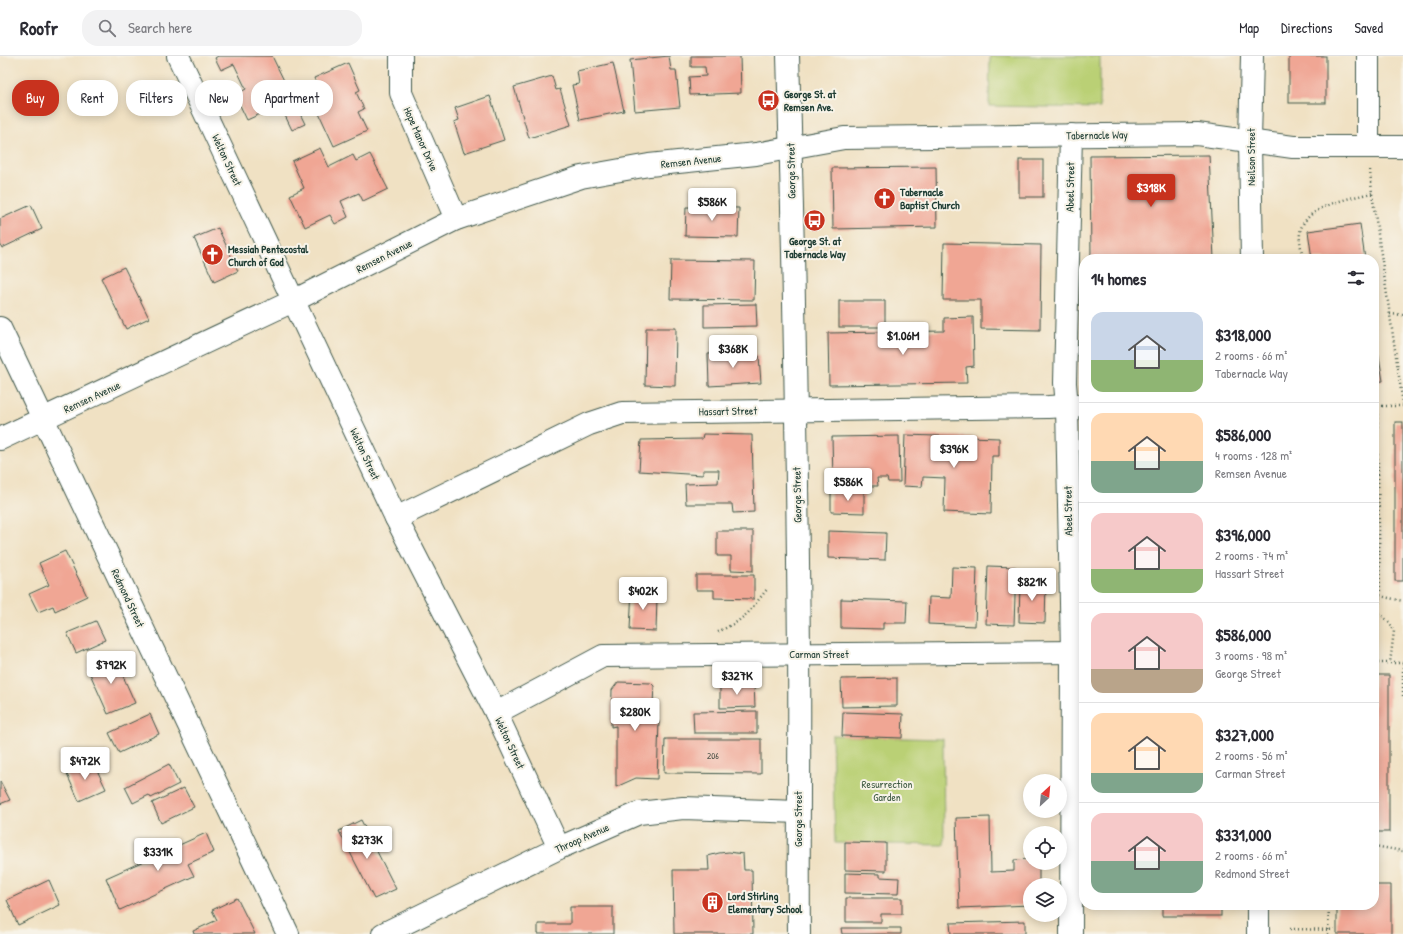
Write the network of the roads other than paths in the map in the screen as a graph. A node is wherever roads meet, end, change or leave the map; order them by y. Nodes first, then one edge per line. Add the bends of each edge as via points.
1 (178, 56) edge
2 (401, 56) edge
3 (788, 56) edge
4 (1252, 56) edge
5 (1368, 56) edge
6 (1071, 136) junction
7 (1250, 141) junction
8 (791, 147) junction
9 (1368, 147) junction
10 (1403, 147) edge
11 (456, 219) junction
12 (1252, 254) edge
13 (294, 301) junction
14 (0, 328) edge
15 (1075, 406) edge
16 (796, 410) junction
17 (43, 420) junction
18 (0, 439) edge
19 (396, 518) junction
20 (1078, 652) edge
21 (799, 654) junction
22 (496, 713) junction
23 (798, 812) junction
24 (559, 848) junction
25 (1258, 910) edge
26 (288, 934) edge
27 (383, 934) edge
28 (799, 934) edge
29 (1072, 934) edge
30 (1258, 934) edge

1 - 13 street, Welton Street
2 - 11 street, Hope Manor Drive via 401,93
3 - 8 street, George Street
4 - 7 street, Neilson Street
5 - 9 street
6 - 7 street, Tabernacle Way via 1197,134
6 - 8 street, Tabernacle Way via 844,138
6 - 15 street, Abeel Street via 1065,383
7 - 9 street, Tabernacle Way via 1293,147
7 - 12 street, Neilson Street
8 - 11 street, Remsen Avenue via 756,154 649,165 581,177
8 - 16 street, George Street
9 - 10 street, Tabernacle Way
11 - 13 street, Remsen Avenue
13 - 17 street, Remsen Avenue
13 - 19 street, Welton Street
14 - 17 street, Redmond Street
15 - 16 street, Hassart Street
15 - 20 street, Abeel Street
16 - 19 street, Hassart Street via 622,413 589,424
16 - 21 street, George Street
17 - 18 street, Remsen Avenue
17 - 26 street, Redmond Street
19 - 22 street, Welton Street
20 - 21 street, Carman Street
20 - 29 street, Abeel Street
21 - 22 street, Carman Street via 603,656
21 - 23 street, George Street
22 - 24 street, Welton Street
23 - 24 street, Throop Avenue via 683,808 639,813
23 - 28 street, George Street
24 - 27 street, Throop Avenue
25 - 30 street

